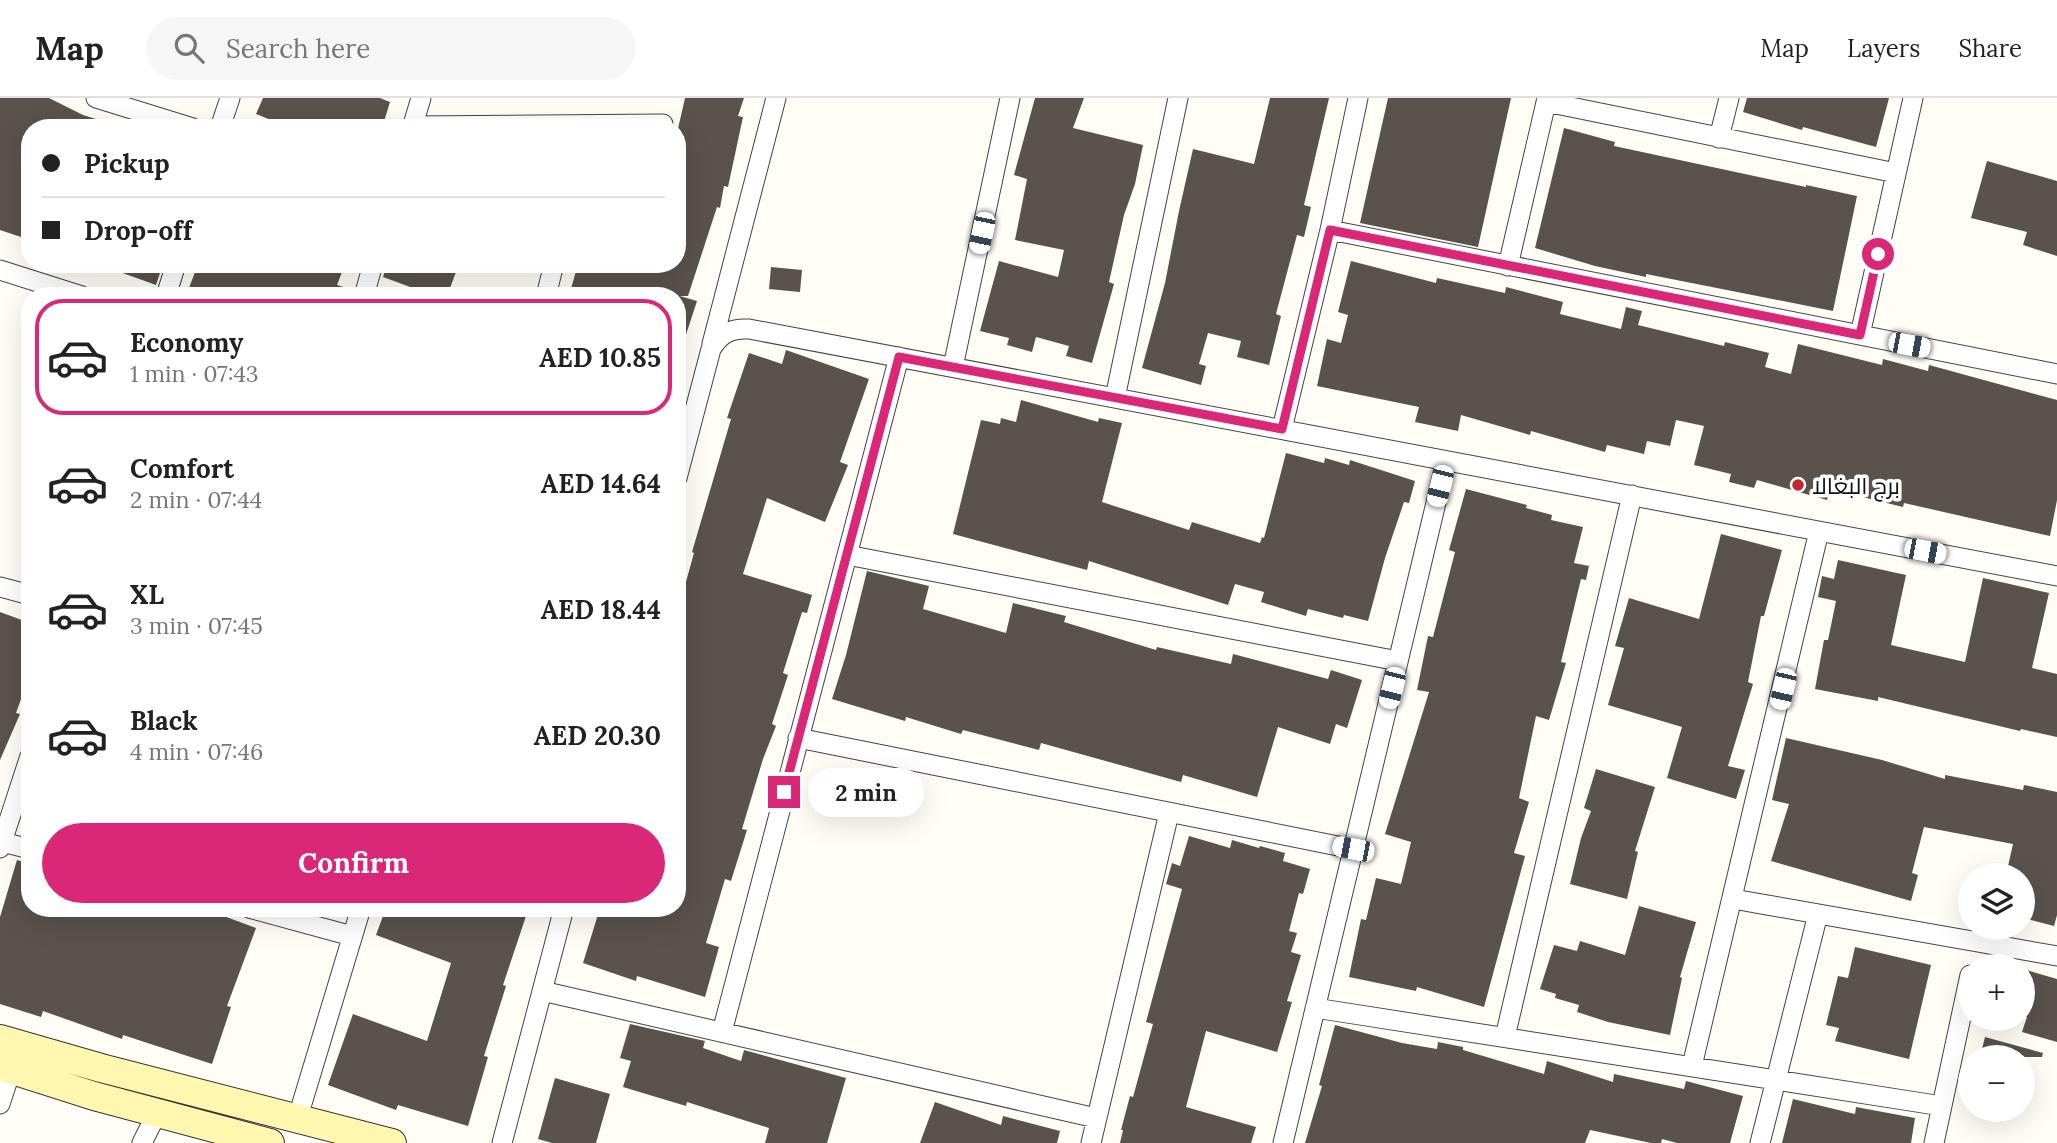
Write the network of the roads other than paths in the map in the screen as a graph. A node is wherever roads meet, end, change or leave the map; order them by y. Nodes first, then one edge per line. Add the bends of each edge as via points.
1 (96, 98) edge
2 (230, 98) edge
3 (421, 98) edge
4 (776, 98) edge
5 (1010, 98) edge
6 (1178, 98) edge
7 (1358, 98) edge
8 (1729, 98) edge
9 (1913, 98) edge
10 (1547, 100) edge
11 (163, 119) edge
12 (223, 119) edge
13 (415, 119) edge
14 (1720, 138) junction
15 (1896, 173) junction
16 (1330, 230) junction
17 (1508, 265) junction
18 (0, 271) edge
19 (52, 287) edge
20 (1860, 335) junction
21 (711, 349) junction
22 (899, 357) junction
23 (953, 368) junction
24 (2057, 374) edge
25 (1115, 398) junction
26 (1282, 429) junction
27 (686, 444) edge
28 (1446, 461) junction
29 (1632, 495) junction
30 (1819, 531) junction
31 (847, 555) junction
32 (2057, 576) edge
33 (0, 587) edge
34 (21, 593) edge
35 (1398, 661) junction
36 (798, 738) junction
37 (21, 791) edge
38 (1169, 813) junction
39 (1, 845) edge
40 (21, 848) edge
41 (1353, 849) junction
42 (1733, 899) junction
43 (1818, 914) junction
44 (282, 917) edge
45 (357, 917) edge
46 (562, 917) edge
47 (352, 936) junction
48 (1978, 942) junction
49 (1975, 954) edge
50 (2057, 956) edge
51 (542, 991) junction
52 (1315, 1008) junction
53 (1958, 1031) edge
54 (722, 1032) junction
55 (1505, 1037) junction
56 (0, 1039) edge
57 (1692, 1066) junction
58 (6, 1068) edge
59 (1777, 1079) junction
60 (0, 1104) edge
61 (1942, 1106) junction
62 (157, 1113) junction
63 (1096, 1118) junction
64 (298, 1120) junction
65 (142, 1143) edge
66 (270, 1143) edge
67 (392, 1143) edge
68 (502, 1143) edge
69 (1091, 1143) edge
70 (1283, 1143) edge
71 (1760, 1143) edge
72 (1934, 1143) edge

1 - 11 street
2 - 12 street
3 - 13 street
4 - 21 street
5 - 23 street
6 - 25 street
7 - 16 street
8 - 14 street
9 - 15 street
10 - 14 street
10 - 17 street
14 - 15 street
15 - 20 street
16 - 17 street
16 - 26 street
17 - 20 street
18 - 19 street
20 - 24 street
21 - 22 street via 718,338 737,328
21 - 27 street
22 - 23 street
22 - 31 street
23 - 25 street
25 - 26 street
26 - 28 street
28 - 29 street
28 - 35 street
29 - 30 street
29 - 55 street
30 - 32 street
30 - 42 street
31 - 35 street
31 - 36 street
33 - 34 street
35 - 41 street
36 - 38 street
36 - 54 street
37 - 39 street
38 - 41 street
38 - 63 street
39 - 40 street
41 - 52 street
42 - 43 street
42 - 57 street
43 - 48 street
43 - 59 street
44 - 47 street
45 - 47 street
46 - 51 street
47 - 64 street
48 - 49 street
48 - 50 street
51 - 54 street
51 - 68 street
52 - 55 street
52 - 70 street
53 - 61 street
54 - 63 street
55 - 57 street
56 - 64 main road
57 - 59 street
58 - 60 street
58 - 62 main road
59 - 61 street
59 - 71 street
61 - 72 street
62 - 65 street
62 - 66 main road
63 - 69 street
64 - 67 main road

